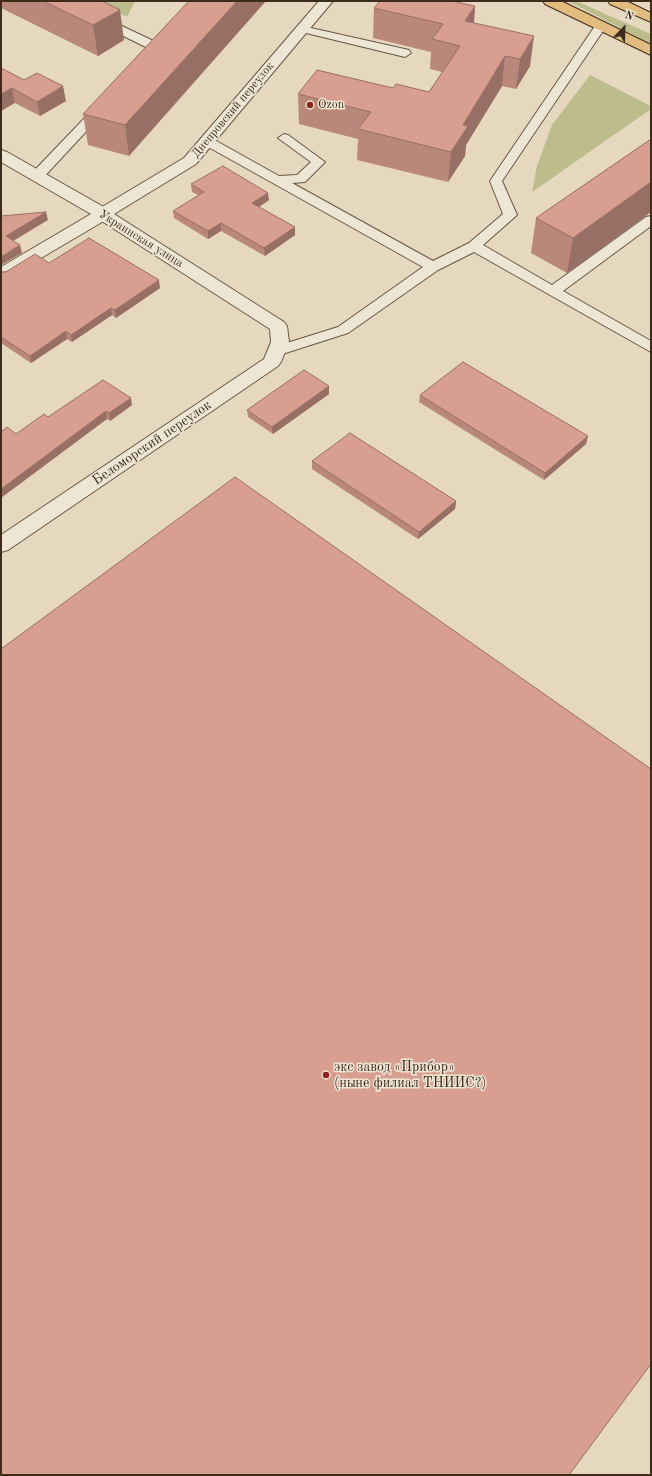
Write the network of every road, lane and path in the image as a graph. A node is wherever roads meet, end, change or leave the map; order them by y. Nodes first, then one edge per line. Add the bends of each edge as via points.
1 (60, 1) edge
2 (326, 1) edge
3 (550, 1) edge
4 (615, 1) edge
5 (651, 18) edge
6 (601, 25) junction
7 (302, 29) junction
8 (168, 38) edge
9 (158, 48) junction
10 (651, 51) edge
11 (405, 53) dead end
12 (147, 60) edge
13 (108, 100) edge
14 (284, 138) dead end
15 (207, 141) junction
16 (1, 155) edge
17 (37, 176) junction
18 (277, 180) junction
19 (103, 214) junction
20 (651, 220) edge
21 (474, 246) junction
22 (434, 267) junction
23 (1, 274) edge
24 (553, 291) junction
25 (278, 326) joint
26 (648, 342) edge
27 (276, 351) junction
28 (1, 545) edge

1 - 9 lane
2 - 7 street, Днепровский переулок
3 - 6 main road
4 - 5 main road
6 - 10 main road
6 - 21 lane via 496,181 510,216
7 - 11 lane
7 - 15 street, Днепровский переулок
8 - 9 lane
9 - 12 lane
13 - 17 lane
14 - 18 lane via 319,162 300,178
15 - 18 lane
15 - 19 street, Днепровский переулок via 190,161
16 - 17 street, Украинская улица
17 - 19 street, Украинская улица
18 - 22 lane
19 - 23 street, Днепровский переулок
19 - 25 street, Украинская улица
20 - 24 lane
21 - 22 lane
21 - 24 lane
22 - 27 lane via 343,330
24 - 26 lane
25 - 27 street, Беломорский переулок via 280,342
27 - 28 street, Беломорский переулок via 272,362

